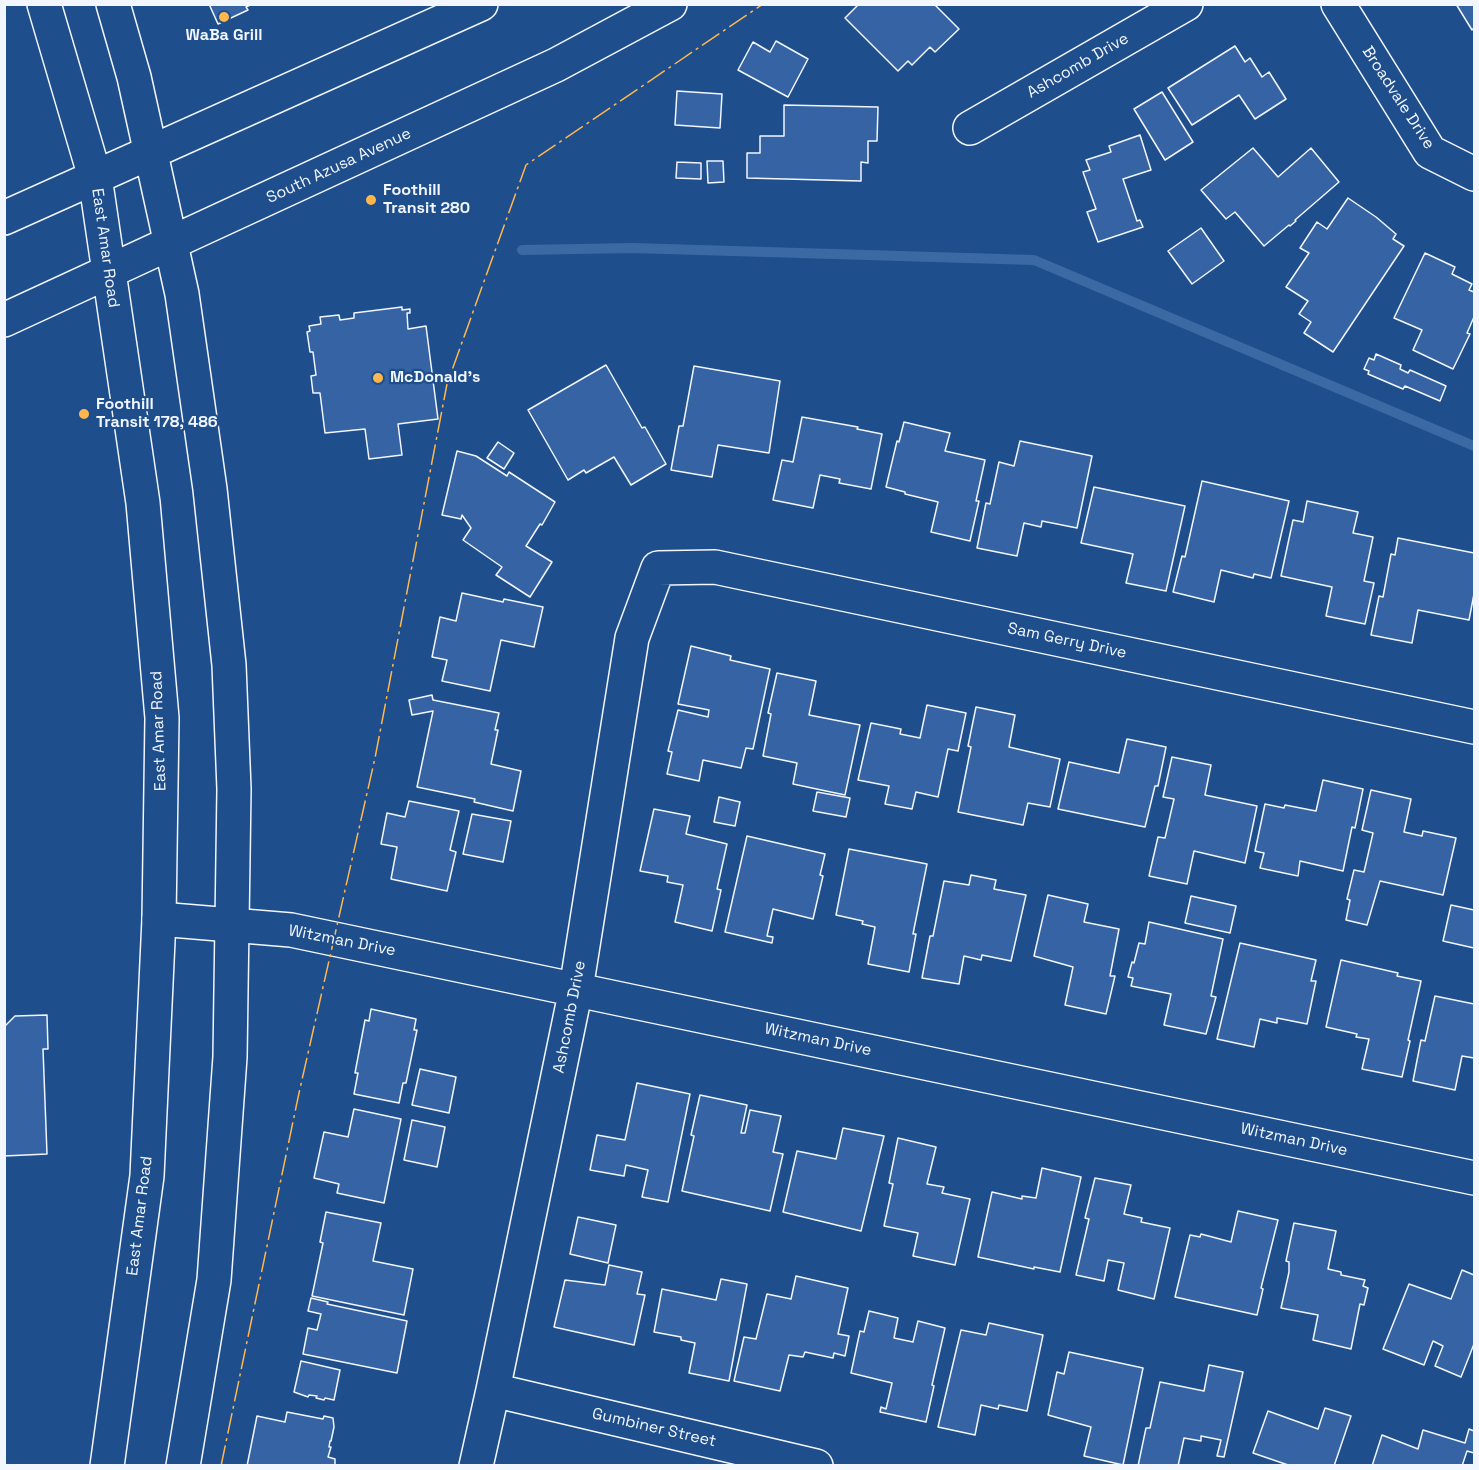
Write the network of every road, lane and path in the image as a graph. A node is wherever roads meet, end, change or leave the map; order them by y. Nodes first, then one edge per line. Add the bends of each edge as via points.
1 (44, 4) edge
2 (113, 4) edge
3 (481, 4) edge
4 (670, 4) edge
5 (1186, 4) edge
6 (1338, 4) edge
7 (970, 128) dead end
8 (151, 152) junction
9 (1474, 174) edge
10 (94, 177) junction
11 (4, 218) edge
12 (171, 244) junction
13 (108, 273) junction
14 (4, 320) edge
15 (658, 568) joint
16 (1474, 727) edge
17 (159, 919) junction
18 (233, 925) junction
19 (576, 989) junction
20 (1474, 1178) edge
21 (493, 1390) junction
22 (107, 1466) edge
23 (183, 1466) edge
24 (476, 1466) edge
25 (816, 1466) edge

1 - 10 main road, East Amar Road
2 - 8 main road
3 - 8 main road
4 - 12 main road, South Azusa Avenue via 556,65
5 - 7 main road, Ashcomb Drive
6 - 9 main road, Broadvale Drive via 1430,152
8 - 10 main road
8 - 12 main road
10 - 11 main road
10 - 13 main road, East Amar Road
12 - 13 main road, South Azusa Avenue
12 - 18 main road via 193,365 229,665 234,789
13 - 14 main road, South Azusa Avenue
13 - 17 main road, East Amar Road via 143,503 162,718
15 - 16 main road, Sam Gerry Drive via 715,567
15 - 19 main road, Ashcomb Drive via 632,638
17 - 18 main road, Witzman Drive
17 - 22 main road, East Amar Road via 147,1176
18 - 19 main road, Witzman Drive via 291,930
18 - 23 main road via 230,1057 214,1280
19 - 20 main road, Witzman Drive
19 - 21 main road, Ashcomb Drive
21 - 24 main road, Ashcomb Drive
21 - 25 main road, Gumbiner Street

